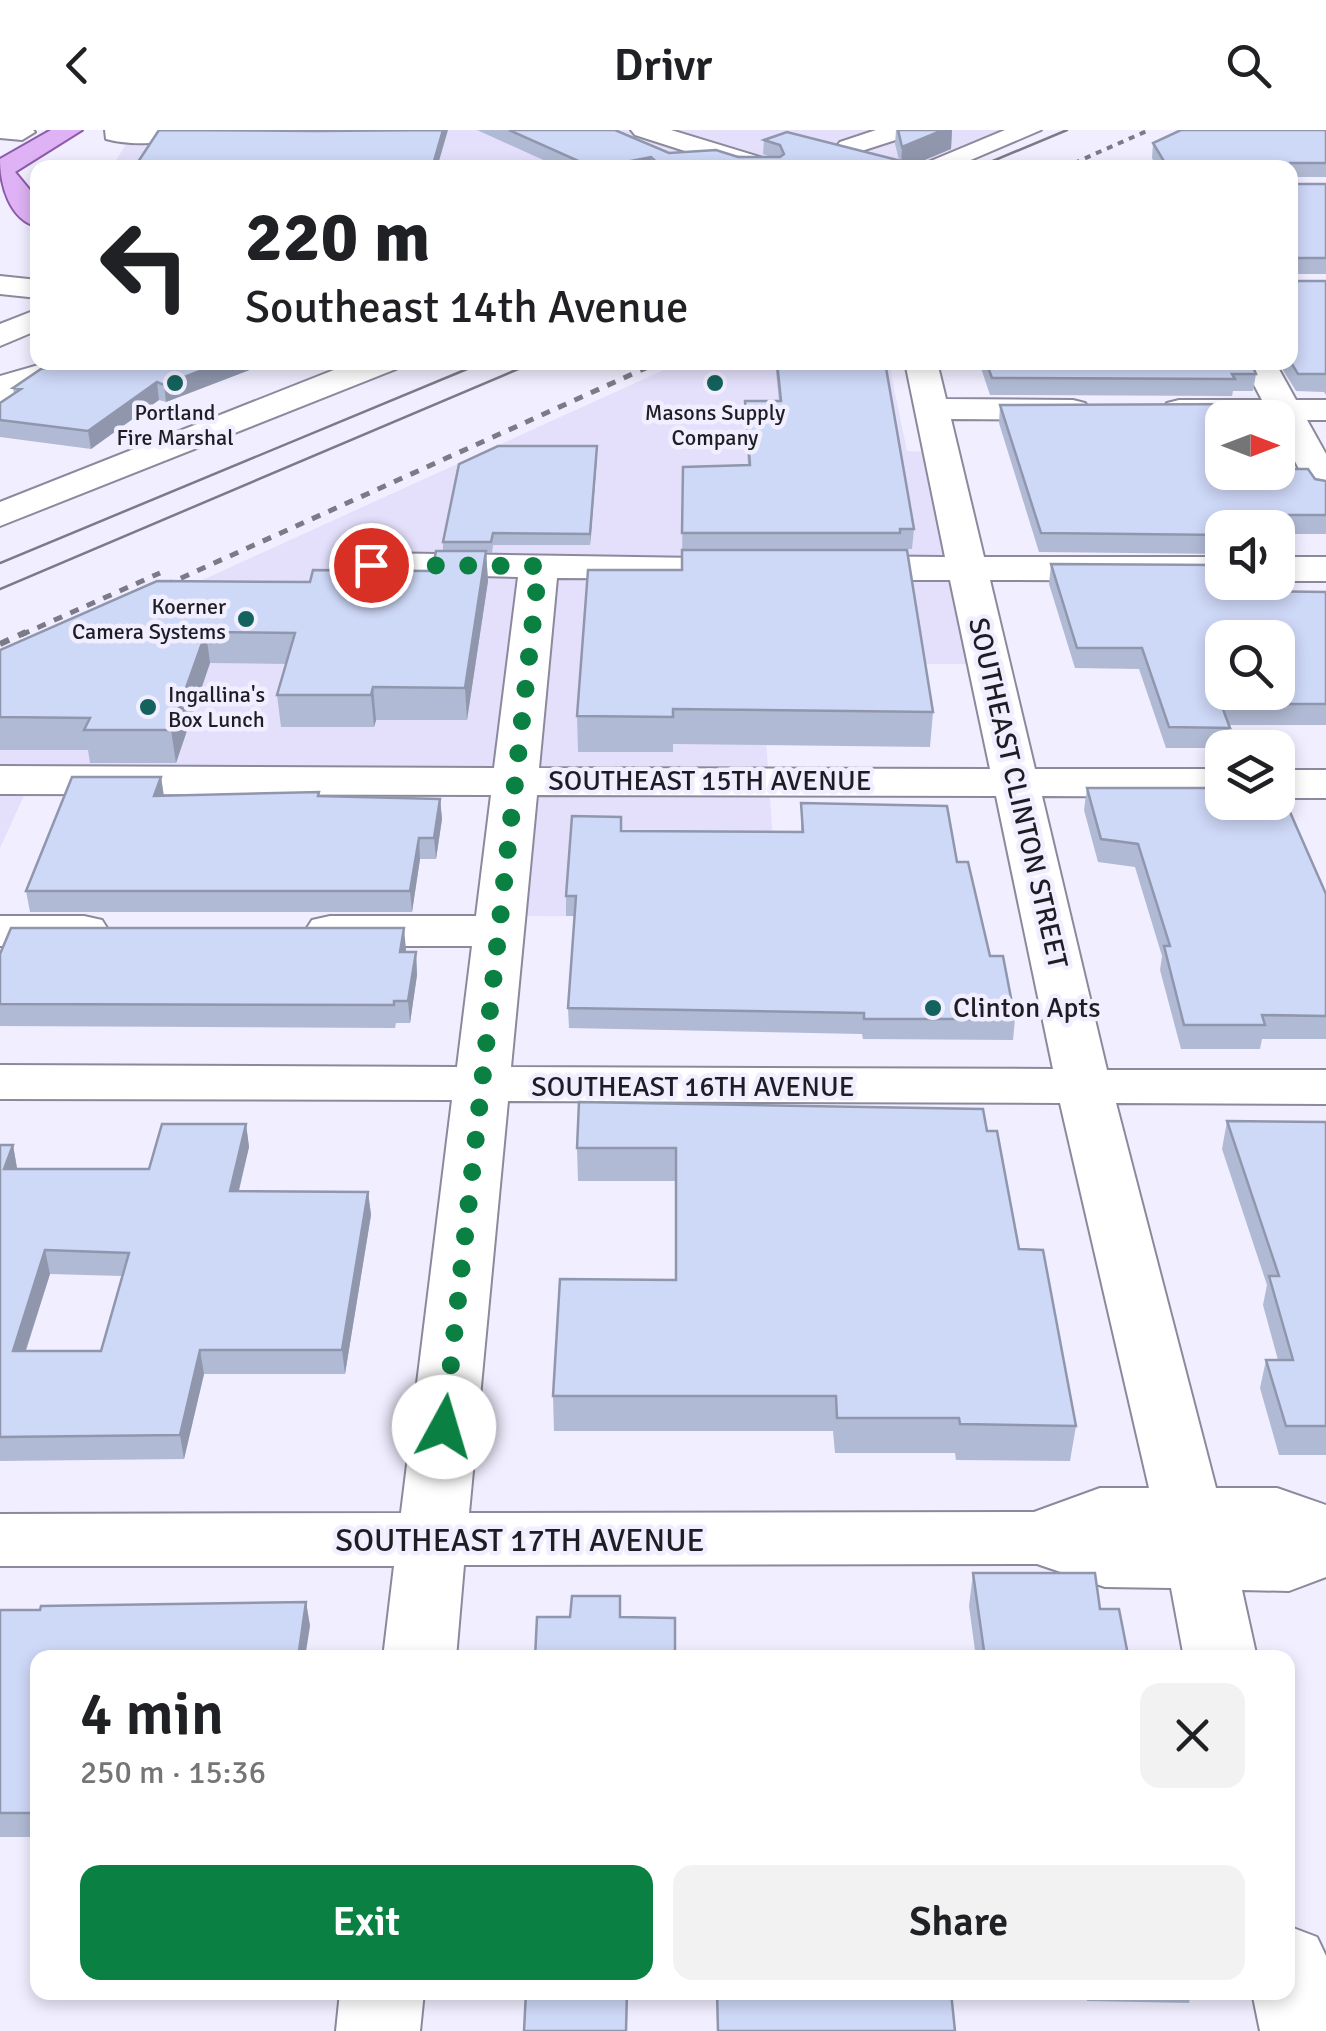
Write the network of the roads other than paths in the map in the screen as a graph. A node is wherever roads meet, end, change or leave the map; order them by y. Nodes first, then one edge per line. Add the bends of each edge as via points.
1 (68, 130) edge
2 (644, 130) edge
3 (902, 130) edge
4 (1028, 130) edge
5 (116, 132) edge
6 (163, 134) edge
7 (749, 134) dead end
8 (699, 147) junction
9 (849, 147) edge
10 (99, 156) dead end
11 (741, 160) edge
12 (948, 160) edge
13 (0, 170) edge
14 (30, 219) edge
15 (0, 285) edge
16 (30, 288) edge
17 (30, 322) edge
18 (0, 336) edge
19 (56, 370) edge
20 (363, 370) edge
21 (1262, 370) edge
22 (6, 378) edge
23 (926, 386) edge
24 (1279, 400) edge
25 (1114, 410) edge
26 (1152, 410) edge
27 (1205, 410) edge
28 (1295, 410) edge
29 (1326, 410) edge
30 (1295, 430) edge
31 (1326, 486) edge
32 (6, 507) edge
33 (371, 565) dead end
34 (539, 566) junction
35 (968, 568) junction
36 (1205, 569) edge
37 (1295, 569) edge
38 (1326, 570) edge
39 (515, 781) junction
40 (1014, 782) junction
41 (1205, 783) edge
42 (1295, 784) edge
43 (1326, 784) edge
44 (6, 792) edge
45 (0, 931) edge
46 (139, 931) edge
47 (278, 931) edge
48 (497, 931) junction
49 (0, 1082) edge
50 (480, 1087) junction
51 (1084, 1087) junction
52 (1326, 1087) edge
53 (1326, 1532) edge
54 (1195, 1538) junction
55 (0, 1540) edge
56 (432, 1541) junction
57 (1326, 1546) edge
58 (420, 1650) edge
59 (1219, 1650) edge
60 (1295, 1997) edge
61 (381, 2000) edge
62 (378, 2031) edge
63 (1302, 2031) edge

1 - 13 main road
2 - 8 street
3 - 9 street
4 - 12 street
5 - 6 street
5 - 10 street
7 - 8 street
8 - 11 street
13 - 14 main road
15 - 16 street
17 - 18 street
19 - 22 street
20 - 32 street
21 - 24 street
23 - 25 street
23 - 35 street, SOUTHEAST CLINTON STREET
26 - 27 street
28 - 29 street
30 - 31 street
33 - 34 street
34 - 35 street
34 - 39 street
35 - 36 street
35 - 40 street, SOUTHEAST CLINTON STREET
37 - 38 street
39 - 40 street, SOUTHEAST 15TH AVENUE
39 - 44 street, SOUTHEAST 15TH AVENUE
39 - 48 street
40 - 41 street, SOUTHEAST 15TH AVENUE
40 - 51 street, SOUTHEAST CLINTON STREET
42 - 43 street
45 - 46 street
47 - 48 street
48 - 50 street
49 - 50 street, SOUTHEAST 16TH AVENUE
50 - 51 street, SOUTHEAST 16TH AVENUE
50 - 56 street
51 - 52 street, SOUTHEAST 16TH AVENUE
51 - 54 street, SOUTHEAST CLINTON STREET
53 - 54 street, SOUTHEAST 17TH AVENUE via 1276,1514
54 - 56 street, SOUTHEAST 17TH AVENUE via 1105,1560 1039,1538
54 - 57 street, SOUTHEAST 17TH AVENUE via 1289,1564
54 - 59 street, SOUTHEAST CLINTON STREET
55 - 56 street, SOUTHEAST 17TH AVENUE
56 - 58 street
60 - 63 street
61 - 62 street

